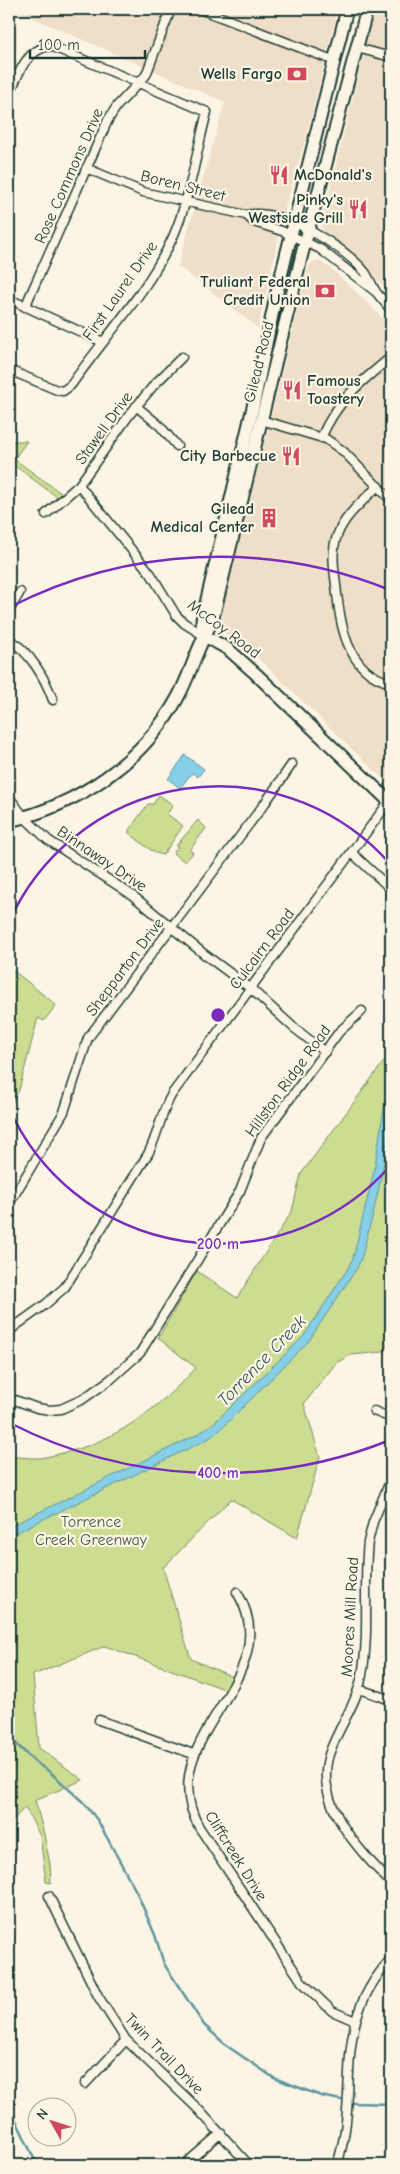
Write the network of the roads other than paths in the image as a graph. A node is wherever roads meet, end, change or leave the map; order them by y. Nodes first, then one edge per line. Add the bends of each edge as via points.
1 (170, 9) edge
2 (200, 9) edge
3 (347, 9) edge
4 (367, 9) edge
5 (357, 48) junction
6 (391, 57) edge
7 (334, 61) junction
8 (140, 82) junction
9 (9, 96) edge
10 (335, 131) junction
11 (86, 168) junction
12 (184, 202) junction
13 (246, 215) junction
14 (292, 229) junction
15 (307, 236) junction
16 (377, 293) junction
17 (9, 299) edge
18 (25, 307) junction
19 (391, 310) edge
20 (103, 342) junction
21 (182, 357) dead end
22 (391, 357) edge
23 (9, 370) edge
24 (136, 406) junction
25 (261, 420) junction
26 (321, 438) junction
27 (176, 446) dead end
28 (79, 485) junction
29 (378, 486) junction
30 (391, 500) edge
31 (46, 514) dead end
32 (20, 592) dead end
33 (9, 612) edge
34 (203, 635) junction
35 (9, 639) edge
36 (391, 684) edge
37 (54, 700) dead end
38 (292, 764) dead end
39 (9, 796) edge
40 (391, 801) edge
41 (24, 817) junction
42 (9, 821) edge
43 (352, 853) junction
44 (391, 888) edge
45 (172, 928) junction
46 (250, 988) junction
47 (362, 1011) dead end
48 (325, 1052) junction
49 (9, 1204) edge
50 (11, 1327) edge
51 (9, 1398) edge
52 (374, 1411) dead end
53 (391, 1418) edge
54 (391, 1479) edge
55 (237, 1592) dead end
56 (359, 1689) junction
57 (391, 1700) edge
58 (99, 1720) dead end
59 (193, 1754) junction
60 (391, 1883) edge
61 (50, 1896) dead end
62 (391, 1959) edge
63 (355, 2021) junction
64 (126, 2040) junction
65 (85, 2084) dead end
66 (221, 2133) junction
67 (184, 2165) edge
68 (249, 2165) edge
69 (337, 2165) edge

1 - 8 street, Rose Commons Drive via 146,74
2 - 7 street
3 - 7 main road, Gilead Road
4 - 5 main road, Gilead Road
5 - 6 street
5 - 10 main road, Gilead Road
7 - 10 main road via 342,66 344,72
7 - 14 main road, Gilead Road
8 - 9 street via 51,46 39,48 27,58
8 - 11 street, Rose Commons Drive via 108,120
8 - 12 street, First Laurel Drive via 207,112
10 - 15 main road, Gilead Road
11 - 12 street, Boren Street via 143,192
11 - 18 street, Rose Commons Drive
12 - 13 street, Boren Street
12 - 20 street, First Laurel Drive via 174,236 166,250
13 - 14 street, Boren Street via 254,222
13 - 14 street, Boren Street via 257,213
14 - 15 street, Boren Street
14 - 15 street, Boren Street
14 - 34 main road, Gilead Road via 202,620
15 - 16 street, Boren Street
15 - 16 street, Boren Street via 353,261
15 - 25 main road, Gilead Road
16 - 19 street, Boren Street
17 - 18 street
18 - 20 street
20 - 23 street, First Laurel Drive via 71,386 63,391
21 - 24 street, Stawell Drive
22 - 26 street via 334,410
24 - 27 street via 160,426
24 - 28 street, Stawell Drive
25 - 26 street
25 - 34 main road, Gilead Road via 212,622
26 - 29 street via 343,451
28 - 31 street, Stawell Drive
28 - 34 street, McCoy Road via 151,574 176,614
29 - 30 street
29 - 36 street via 342,525 333,558 341,625 349,650 365,669
32 - 33 street
34 - 40 main road, McCoy Road via 242,661
34 - 41 main road, Gilead Road via 177,699 150,738 118,768 79,795
35 - 37 street via 40,673
38 - 45 street, Shepparton Drive
39 - 41 street, Binnaway Drive
40 - 43 street, Culcairn Road
41 - 42 main road, Gilead Road
41 - 45 street, Binnaway Drive via 48,840 132,895
43 - 44 street
43 - 46 street, Culcairn Road
45 - 46 street, Binnaway Drive
45 - 49 street, Shepparton Drive via 88,1038 64,1112
46 - 48 street, Binnaway Drive
46 - 50 street, Culcairn Road via 167,1102 151,1148 76,1272 57,1295
47 - 48 street, Hillston Ridge Road
48 - 51 street, Hillston Ridge Road via 261,1138 240,1191 140,1353 111,1379 61,1409 37,1408
52 - 53 street
54 - 56 street, Moores Mill Road via 368,1542 364,1660
55 - 59 street, Cliffcreek Drive via 248,1611 248,1645 229,1694
56 - 57 street
56 - 60 street, Moores Mill Road via 329,1753 327,1792 340,1821
58 - 59 street
59 - 63 street, Cliffcreek Drive via 187,1787 189,1804 199,1827 302,1982 332,2011
61 - 64 street, Twin Trail Drive via 98,1996
62 - 63 street via 366,1993
63 - 69 street via 349,2053 346,2119
64 - 65 street
64 - 66 street, Twin Trail Drive
66 - 67 street
66 - 68 street, Twin Trail Drive

